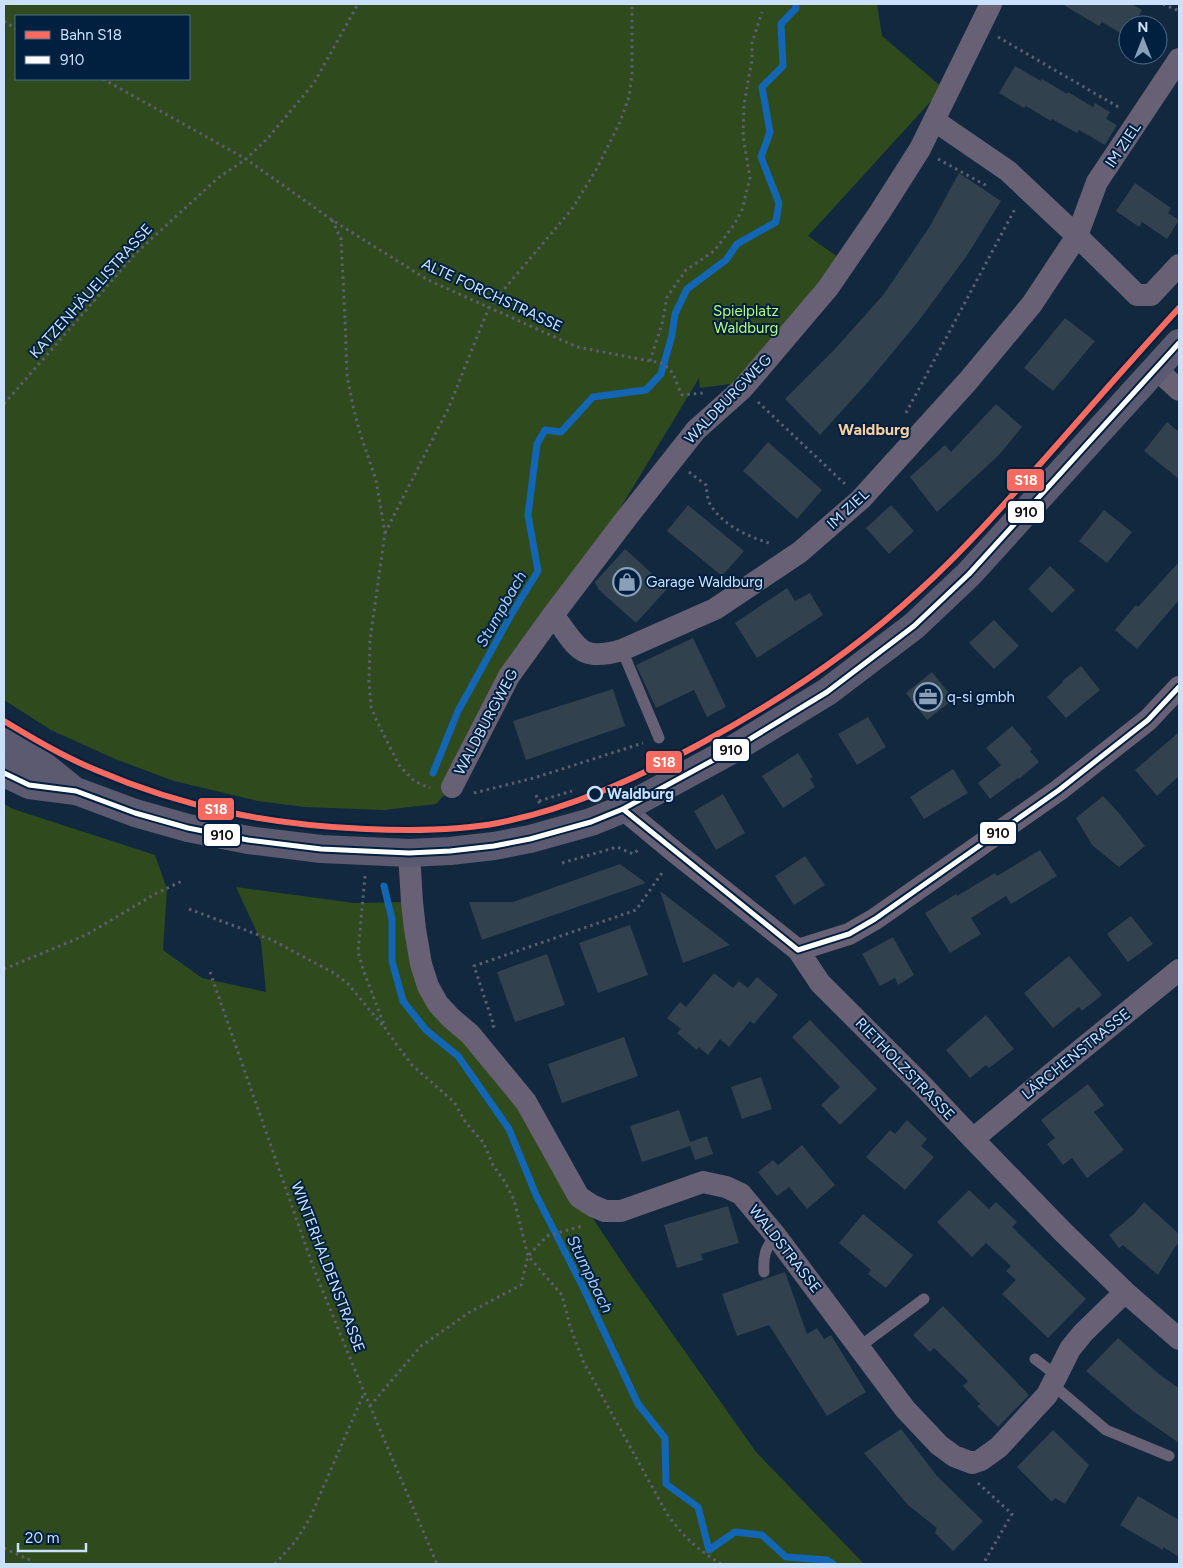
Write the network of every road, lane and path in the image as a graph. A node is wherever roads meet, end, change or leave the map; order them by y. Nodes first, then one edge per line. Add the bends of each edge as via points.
1 (358, 4) edge
2 (632, 4) edge
3 (991, 4) edge
4 (1163, 4) edge
5 (1179, 11) edge
6 (762, 12) dead end
7 (4, 21) edge
8 (980, 27) junction
9 (15, 28) edge
10 (1179, 58) edge
11 (105, 80) edge
12 (1140, 120) junction
13 (935, 121) junction
14 (920, 149) junction
15 (246, 159) junction
16 (993, 190) dead end
17 (1018, 203) dead end
18 (332, 220) junction
19 (1078, 236) junction
20 (1179, 265) edge
21 (489, 307) junction
22 (1179, 343) edge
23 (650, 361) junction
24 (1155, 368) junction
25 (743, 388) junction
26 (1179, 390) edge
27 (4, 404) edge
28 (902, 421) dead end
29 (673, 460) junction
30 (861, 499) junction
31 (385, 533) junction
32 (774, 544) dead end
33 (553, 615) junction
34 (622, 650) junction
35 (1179, 687) edge
36 (659, 738) joint
37 (4, 742) edge
38 (4, 772) edge
39 (452, 787) junction
40 (76, 792) junction
41 (572, 792) dead end
42 (536, 795) dead end
43 (539, 801) junction
44 (541, 808) dead end
45 (623, 809) junction
46 (409, 853) junction
47 (676, 853) junction
48 (633, 854) dead end
49 (562, 862) dead end
50 (365, 874) dead end
51 (182, 881) dead end
52 (189, 909) dead end
53 (798, 950) junction
54 (4, 969) edge
55 (1179, 970) edge
56 (210, 972) dead end
57 (386, 1030) junction
58 (470, 1034) junction
59 (972, 1139) junction
60 (584, 1226) dead end
61 (776, 1236) junction
62 (528, 1256) junction
63 (764, 1272) dead end
64 (1125, 1292) junction
65 (924, 1300) dead end
66 (1179, 1339) edge
67 (859, 1347) junction
68 (1035, 1359) dead end
69 (1053, 1381) junction
70 (364, 1392) junction
71 (370, 1406) junction
72 (1169, 1456) dead end
73 (972, 1463) junction
74 (4, 1548) edge
75 (32, 1562) dead end
76 (275, 1564) edge
77 (437, 1564) edge
78 (721, 1564) edge
79 (983, 1564) edge

1 - 15 path, KATZENHÄUELISTRASSE via 314,83
2 - 21 path via 632,74 629,97 620,122 572,209
3 - 8 street, WALDBURGWEG
4 - 5 path
6 - 23 path via 752,43 744,104 743,136 750,178 742,210 714,251 686,270 667,297
7 - 9 path
8 - 12 path
8 - 13 street, WALDBURGWEG
10 - 12 street, IM ZIEL
11 - 15 path, ALTE FORCHSTRASSE
12 - 19 street, IM ZIEL via 1097,182
13 - 14 street, WALDBURGWEG
13 - 19 street via 1008,171
14 - 16 path
14 - 25 street, WALDBURGWEG via 828,288
15 - 18 path, ALTE FORCHSTRASSE
15 - 27 path, KATZENHÄUELISTRASSE via 218,178 136,253
17 - 28 path
18 - 21 path, ALTE FORCHSTRASSE via 428,280
18 - 31 path via 341,239 347,376 352,406 376,480
19 - 20 street via 1137,295 1151,295
19 - 30 street, IM ZIEL via 1032,304 968,381
21 - 23 path, ALTE FORCHSTRASSE via 577,347
21 - 31 path via 449,407
22 - 24 main road
23 - 25 path, ALTE FORCHSTRASSE via 670,368 682,395
24 - 26 street
24 - 45 main road via 969,574 914,626 826,692 732,750
25 - 29 street, WALDBURGWEG via 696,430
25 - 30 path
29 - 32 path via 706,485 709,503 726,522 751,537
29 - 33 street, WALDBURGWEG
30 - 34 street, IM ZIEL via 800,552 715,609
31 - 39 path via 370,640 372,706 399,765 406,773 414,781 434,790
33 - 34 street, IM ZIEL via 575,645 589,654 606,655
33 - 39 street, WALDBURGWEG via 509,676
34 - 36 lane
35 - 53 street via 1148,720 1059,790 875,919 849,934
36 - 39 path via 469,795
37 - 40 main road via 39,762
38 - 40 main road via 29,785
40 - 46 main road via 163,821 248,840 321,849
41 - 43 path
42 - 43 path
43 - 44 path
45 - 46 main road via 530,840
45 - 47 street, RIETHOLZSTRASSE
46 - 58 street, WALDSTRASSE via 421,964 428,986 438,1004
47 - 53 street, RIETHOLZSTRASSE
47 - 58 path via 636,910 474,966 494,1026
48 - 49 path via 617,846
50 - 57 path via 358,952
51 - 54 path via 86,935
52 - 57 path via 272,940 334,973 348,984
53 - 59 street, RIETHOLZSTRASSE via 820,983
55 - 59 street, LÄRCHENSTRASSE
56 - 70 path, WINTERHALDENSTRASSE via 315,1272
57 - 62 path via 412,1065 454,1102 466,1123 483,1142 514,1200
58 - 61 street, WALDSTRASSE via 526,1102 579,1198 605,1211 621,1211 703,1182 741,1194
59 - 64 street, RIETHOLZSTRASSE
60 - 62 path via 547,1236
61 - 63 lane via 767,1247
61 - 67 street, WALDSTRASSE
62 - 71 path via 521,1285 470,1312 421,1346
62 - 78 path via 562,1295 583,1360 667,1514 689,1540
64 - 66 street, RIETHOLZSTRASSE
64 - 69 street via 1070,1349
65 - 67 lane
67 - 73 street, WALDSTRASSE via 939,1445
68 - 69 lane
69 - 72 lane via 1060,1391 1106,1430
69 - 73 street via 1047,1395 999,1447
70 - 71 path, WINTERHALDENSTRASSE
70 - 76 path via 310,1518 295,1542
71 - 77 path, WINTERHALDENSTRASSE
73 - 79 path via 971,1477 1012,1514
74 - 75 path

